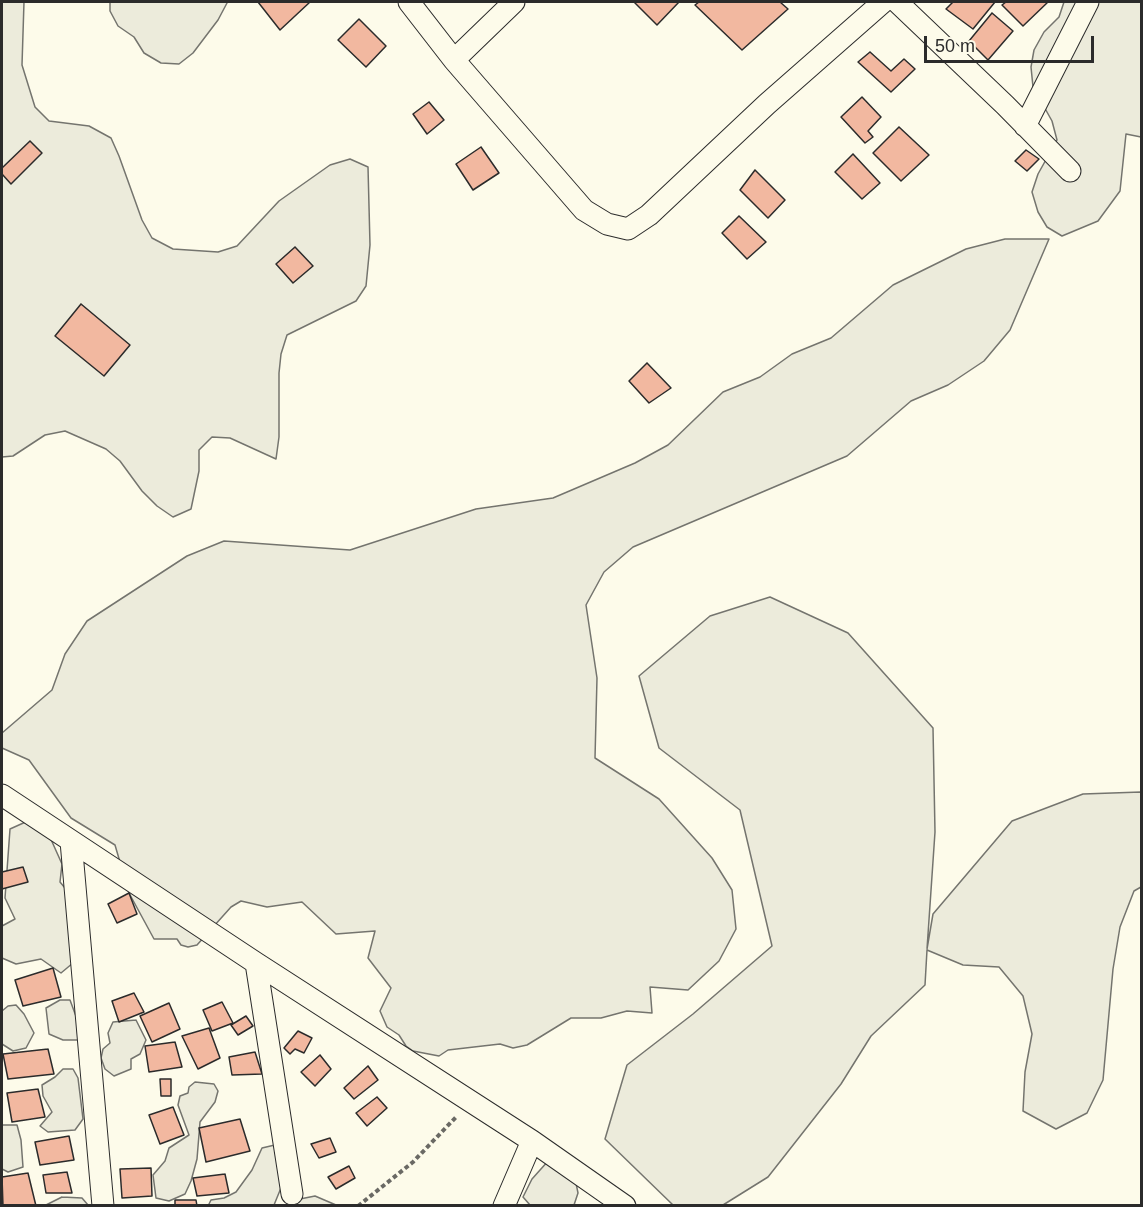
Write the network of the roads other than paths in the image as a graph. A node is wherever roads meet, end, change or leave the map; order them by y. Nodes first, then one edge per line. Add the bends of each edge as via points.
1 (409, 2) edge
2 (514, 2) edge
3 (883, 2) edge
4 (897, 2) edge
5 (1088, 2) edge
6 (454, 60) junction
7 (1025, 126) junction
8 (1070, 171) dead end
9 (2, 795) edge
10 (71, 841) junction
11 (256, 963) junction
12 (532, 1141) junction
13 (292, 1194) dead end
14 (103, 1206) edge
15 (504, 1206) edge
16 (625, 1206) edge

1 - 6 street
2 - 6 street
3 - 6 street via 766,104 649,215 628,229 607,224 584,210
4 - 7 street
5 - 7 street
7 - 8 street
9 - 10 street
10 - 11 street
10 - 14 street
11 - 12 street
11 - 13 street
12 - 15 street
12 - 16 street

